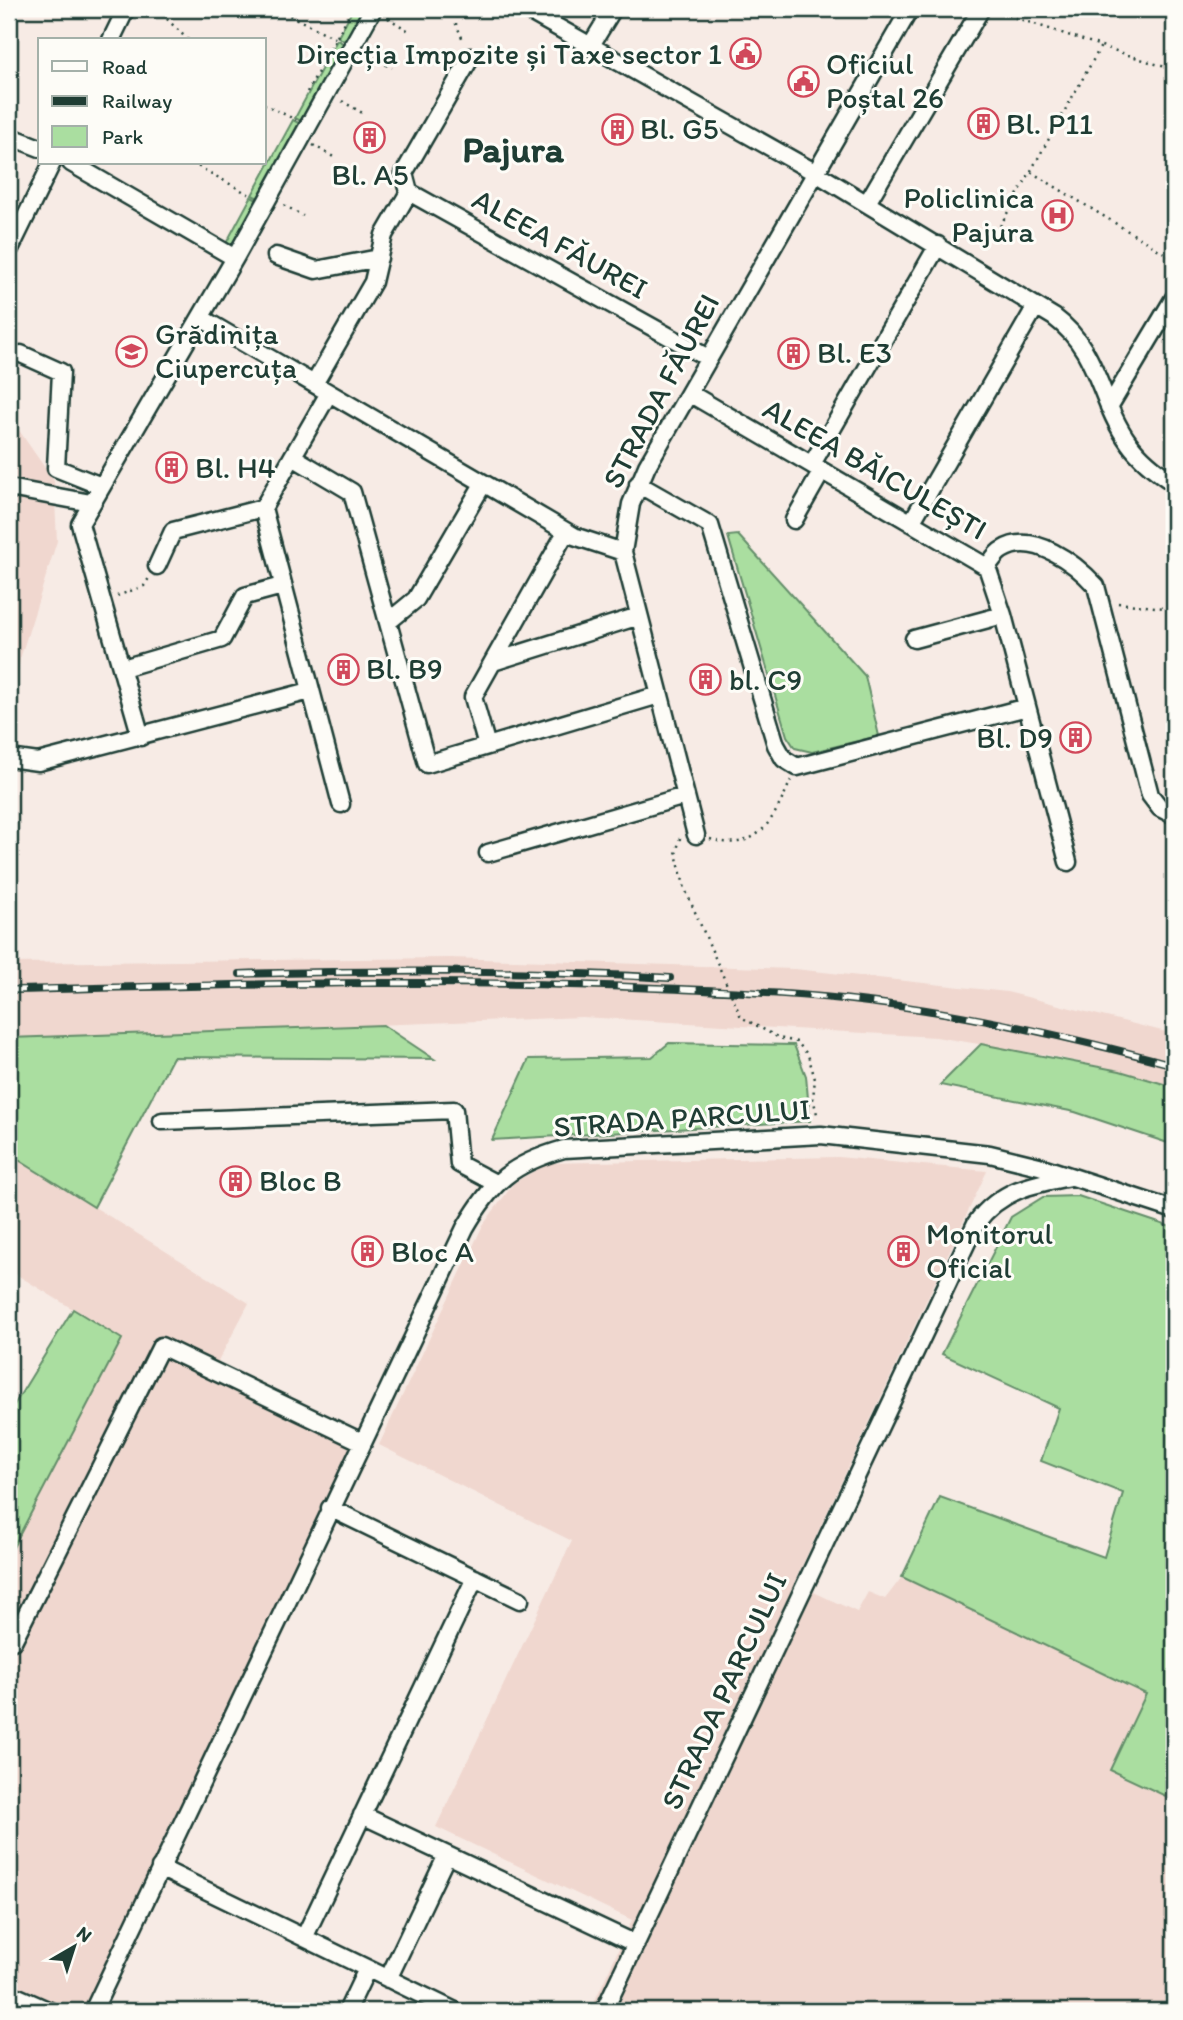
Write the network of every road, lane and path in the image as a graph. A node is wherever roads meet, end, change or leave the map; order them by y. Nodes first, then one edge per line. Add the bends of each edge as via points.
1 (126, 9) edge
2 (157, 9) edge
3 (277, 9) edge
4 (373, 9) edge
5 (457, 9) edge
6 (525, 9) edge
7 (612, 9) edge
8 (911, 9) edge
9 (981, 9) edge
10 (988, 9) edge
11 (409, 31) dead end
12 (112, 38) edge
13 (186, 38) edge
14 (591, 45) junction
15 (1101, 46) junction
16 (352, 47) junction
17 (471, 57) joint
18 (392, 68) dead end
19 (1174, 71) edge
20 (327, 93) junction
21 (266, 105) edge
22 (364, 114) dead end
23 (305, 132) junction
24 (9, 136) edge
25 (38, 147) edge
26 (337, 159) dead end
27 (52, 164) edge
28 (73, 164) edge
29 (194, 164) edge
30 (1031, 172) junction
31 (816, 173) junction
32 (409, 192) junction
33 (267, 200) junction
34 (867, 203) junction
35 (303, 216) dead end
36 (1000, 226) dead end
37 (938, 245) junction
38 (10, 249) edge
39 (276, 256) dead end
40 (235, 258) junction
41 (379, 258) junction
42 (1174, 259) edge
43 (1174, 298) edge
44 (1036, 306) junction
45 (201, 317) junction
46 (22, 354) dead end
47 (708, 358) junction
48 (314, 384) junction
49 (329, 393) junction
50 (689, 393) junction
51 (1109, 407) junction
52 (293, 457) junction
53 (817, 467) junction
54 (1174, 483) edge
55 (483, 484) junction
56 (638, 484) junction
57 (102, 486) junction
58 (9, 488) edge
59 (91, 503) junction
60 (263, 508) junction
61 (794, 520) dead end
62 (911, 523) junction
63 (566, 532) junction
64 (623, 552) junction
65 (157, 566) joint
66 (987, 567) junction
67 (282, 586) junction
68 (103, 599) junction
69 (1100, 601) junction
70 (1174, 609) edge
71 (1003, 615) junction
72 (639, 616) junction
73 (388, 622) junction
74 (914, 639) dead end
75 (493, 662) junction
76 (123, 668) junction
77 (310, 691) junction
78 (659, 695) junction
79 (1027, 707) junction
80 (141, 737) junction
81 (487, 746) junction
82 (9, 758) edge
83 (797, 767) junction
84 (685, 796) junction
85 (341, 804) dead end
86 (1174, 816) edge
87 (696, 835) junction
88 (488, 853) dead end
89 (1068, 862) dead end
90 (162, 1121) dead end
91 (821, 1135) junction
92 (1074, 1177) junction
93 (495, 1183) junction
94 (1174, 1210) edge
95 (362, 1443) junction
96 (330, 1508) junction
97 (475, 1578) junction
98 (520, 1600) dead end
99 (13, 1642) dead end
100 (362, 1815) junction
101 (447, 1855) junction
102 (160, 1868) junction
103 (303, 1938) junction
104 (636, 1944) junction
105 (367, 1969) junction
106 (388, 1979) junction
107 (9, 1993) edge
108 (50, 2011) edge
109 (93, 2011) edge
110 (347, 2011) edge
111 (455, 2011) edge
112 (604, 2011) edge

1 - 12 street
2 - 13 path
3 - 16 path
4 - 11 path
4 - 16 street
5 - 17 path via 456,24
6 - 14 street
7 - 14 street
8 - 31 street, STRADA FĂUREI
9 - 34 street
10 - 15 path
14 - 31 street
15 - 19 path
15 - 30 path
16 - 18 path
16 - 20 street
17 - 32 street via 404,173
20 - 22 path
20 - 23 street
21 - 23 path
23 - 26 path
23 - 33 street
24 - 25 street
27 - 38 street
28 - 40 street
29 - 33 path
30 - 36 path
30 - 42 path
31 - 34 street
31 - 47 street, STRADA FĂUREI
32 - 41 street via 384,236
32 - 47 street, ALEEA FĂUREI
33 - 35 path
33 - 40 street
34 - 37 street
37 - 44 street
37 - 53 street
39 - 41 street via 316,270
40 - 45 street
41 - 48 street via 373,282
43 - 51 street
44 - 51 street via 1079,339
44 - 62 street
45 - 48 street
45 - 57 street
46 - 57 street via 61,372 56,468
47 - 50 street, STRADA FĂUREI
48 - 49 street
49 - 52 street
49 - 55 street
50 - 53 street, ALEEA BĂICULEȘTI
50 - 56 street, STRADA FĂUREI
51 - 54 street via 1138,455
52 - 60 street
52 - 73 street via 352,492
53 - 61 street
53 - 62 street, ALEEA BĂICULEȘTI
55 - 63 street
55 - 73 street via 416,599
56 - 64 street, STRADA FĂUREI
56 - 83 street via 710,525 776,745 784,759
57 - 59 street
58 - 59 street
59 - 68 street via 80,524
60 - 65 street via 173,531
60 - 67 street
62 - 66 street, ALEEA BĂICULEȘTI
63 - 64 street
63 - 75 street
64 - 72 street, STRADA FĂUREI
65 - 68 path via 144,586
66 - 69 street via 1002,550 1025,544 1048,550 1085,574 1096,586
66 - 71 street, ALEEA BĂICULEȘTI
67 - 76 street via 245,596 222,639
67 - 77 street
68 - 76 street
69 - 70 path
69 - 86 street via 1150,795
71 - 74 street
71 - 79 street, ALEEA BĂICULEȘTI
72 - 75 street
72 - 78 street, STRADA FĂUREI
73 - 81 street via 427,764
75 - 81 street via 473,696
76 - 80 street
77 - 80 street
77 - 85 street
78 - 81 street
78 - 84 street, STRADA FĂUREI
79 - 83 street
79 - 89 street, ALEEA BĂICULEȘTI
80 - 82 street via 38,762
83 - 87 path via 774,818 763,830 743,843 725,844
84 - 87 street, STRADA FĂUREI
84 - 88 street
87 - 91 path via 681,836 676,854 685,889 741,1017 779,1038 797,1042 808,1055
90 - 93 street via 454,1110 459,1164
91 - 92 street, STRADA PARCULUI via 990,1154
91 - 93 street, STRADA PARCULUI via 564,1149 525,1161
92 - 94 street, STRADA PARCULUI
92 - 104 street, STRADA PARCULUI via 1007,1193 976,1223
93 - 95 street, STRADA PARCULUI via 465,1227
95 - 96 street, STRADA PARCULUI
95 - 99 street via 161,1346
96 - 97 street
96 - 102 street, STRADA PARCULUI
97 - 98 street
97 - 100 street
100 - 101 street
100 - 103 street
101 - 104 street
101 - 106 street
102 - 103 street
102 - 109 street, STRADA PARCULUI
103 - 105 street
104 - 112 street, STRADA PARCULUI
105 - 106 street
105 - 110 street
106 - 111 street
107 - 108 street

